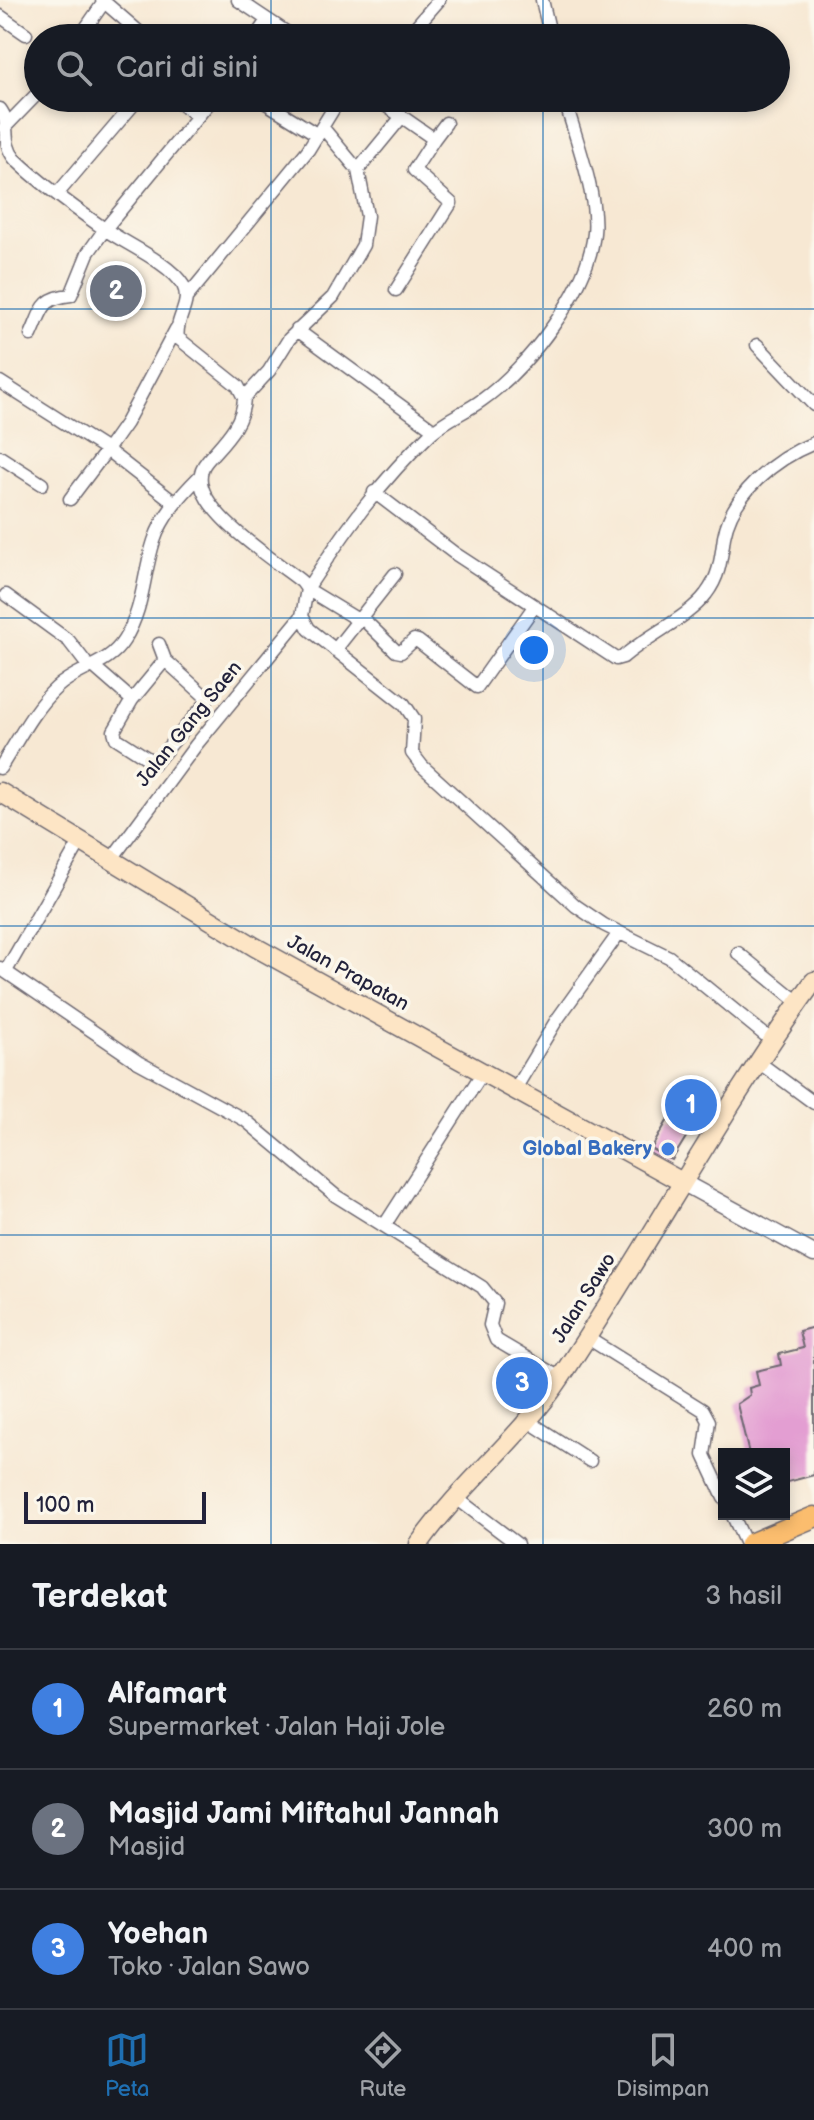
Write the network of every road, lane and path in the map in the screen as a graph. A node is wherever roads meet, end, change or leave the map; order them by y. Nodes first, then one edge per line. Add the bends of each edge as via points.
1 (238, 0) edge
2 (439, 0) edge
3 (542, 0) edge
4 (103, 1) edge
5 (0, 16) edge
6 (267, 20) junction
7 (420, 22) edge
8 (88, 24) edge
9 (130, 24) edge
10 (264, 24) edge
11 (273, 24) edge
12 (548, 24) edge
13 (24, 33) edge
14 (24, 108) edge
15 (0, 109) edge
16 (127, 112) edge
17 (192, 112) edge
18 (201, 112) edge
19 (284, 112) edge
20 (332, 112) edge
21 (392, 112) edge
22 (568, 112) edge
23 (198, 116) junction
24 (400, 119) junction
25 (446, 123) dead end
26 (2, 132) edge
27 (320, 132) junction
28 (434, 139) junction
29 (358, 170) junction
30 (58, 193) junction
31 (105, 229) junction
32 (396, 290) dead end
33 (187, 297) junction
34 (176, 329) junction
35 (297, 330) junction
36 (31, 335) dead end
37 (757, 345) dead end
38 (0, 382) edge
39 (244, 398) junction
40 (814, 405) edge
41 (434, 430) junction
42 (814, 443) edge
43 (107, 450) junction
44 (0, 457) edge
45 (199, 477) junction
46 (42, 484) dead end
47 (374, 492) junction
48 (70, 499) dead end
49 (175, 503) junction
50 (395, 574) dead end
51 (307, 589) junction
52 (6, 595) dead end
53 (533, 608) junction
54 (302, 616) junction
55 (360, 619) junction
56 (159, 644) dead end
57 (335, 650) junction
58 (165, 660) junction
59 (91, 666) junction
60 (132, 700) junction
61 (0, 768) edge
62 (0, 792) edge
63 (80, 842) junction
64 (111, 860) junction
65 (619, 933) junction
66 (738, 953) dead end
67 (2, 971) edge
68 (814, 981) edge
69 (798, 1002) junction
70 (771, 1040) junction
71 (757, 1061) junction
72 (483, 1072) junction
73 (515, 1089) junction
74 (814, 1103) edge
75 (682, 1182) junction
76 (384, 1226) junction
77 (814, 1254) edge
78 (586, 1337) junction
79 (560, 1378) junction
80 (528, 1421) junction
81 (590, 1461) dead end
82 (718, 1485) edge
83 (455, 1497) junction
84 (814, 1517) edge
85 (735, 1520) edge
86 (419, 1544) edge
87 (517, 1544) edge
88 (748, 1544) edge

1 - 6 street
2 - 7 street
3 - 12 street
4 - 8 street
4 - 9 street
5 - 13 street
6 - 10 street
6 - 11 street
14 - 26 street
15 - 26 street via 5,120
16 - 30 street
17 - 23 street
18 - 23 street
19 - 27 street
20 - 27 street
21 - 24 street
22 - 41 street via 593,202 589,255 550,335 483,400
23 - 31 street
24 - 28 street
24 - 29 street
25 - 28 street
26 - 30 street via 8,152
27 - 29 street
27 - 33 street
28 - 32 street via 414,170 451,203
29 - 35 street via 367,216 363,245 333,297
30 - 31 street
31 - 33 street via 167,269
31 - 36 street via 88,253 71,295 47,301
33 - 34 street
34 - 39 street via 184,345 238,386
34 - 43 street
35 - 39 street
35 - 41 street
37 - 40 street
38 - 43 street
39 - 45 street via 233,431
41 - 47 street
42 - 53 street via 776,462 735,510 719,570 705,595 623,657 606,655
43 - 48 street
43 - 49 street
44 - 46 street
45 - 49 street
45 - 51 street via 215,511
47 - 51 street
47 - 53 street
49 - 59 street via 154,540 134,621 114,654
50 - 55 street
51 - 54 street
51 - 55 street
52 - 59 street via 69,641
53 - 55 street via 477,687 418,641 396,651
54 - 57 street via 309,629
54 - 64 street, Jalan Gang Saen via 144,811
55 - 57 street
56 - 58 street
57 - 65 street via 404,704 414,719 412,753 422,766 576,906
58 - 60 street
58 - 60 street via 207,698 155,763 116,738 116,723
59 - 60 street
59 - 61 street via 48,696
62 - 63 main road, Jalan Prapatan
63 - 64 main road, Jalan Prapatan
63 - 67 street
64 - 72 main road, Jalan Prapatan via 255,947
65 - 70 street via 669,957
65 - 73 street
66 - 69 street
67 - 76 street via 127,1055 245,1120 336,1196
68 - 69 main road, Jalan Sawo
69 - 70 main road, Jalan Sawo
70 - 71 main road, Jalan Sawo
71 - 74 street
71 - 75 main road, Jalan Sawo
72 - 73 main road, Jalan Prapatan
72 - 76 street
73 - 75 main road, Jalan Prapatan
75 - 77 street
75 - 78 main road, Jalan Sawo
76 - 79 street via 482,1287 495,1303 490,1325 496,1340
78 - 79 main road, Jalan Sawo
78 - 82 street via 703,1410 709,1421 704,1455
79 - 80 main road, Jalan Sawo
80 - 81 street
80 - 83 main road, Jalan Sawo
83 - 86 main road, Jalan Sawo
83 - 87 street
84 - 88 main road
85 - 88 street

